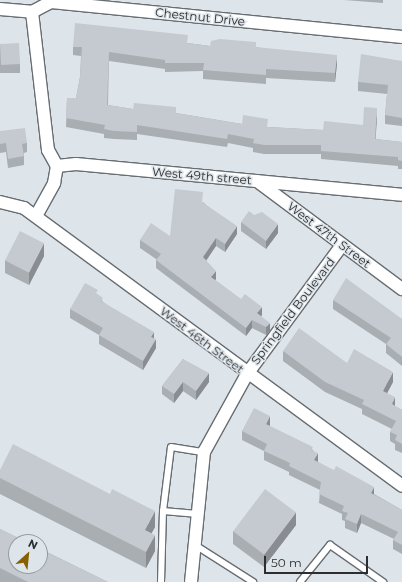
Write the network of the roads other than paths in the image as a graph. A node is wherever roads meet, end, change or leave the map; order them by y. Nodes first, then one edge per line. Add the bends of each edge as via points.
1 (0, 9) edge
2 (32, 12) junction
3 (402, 37) edge
4 (57, 166) junction
5 (257, 181) junction
6 (402, 195) edge
7 (1, 205) edge
8 (36, 216) junction
9 (342, 245) junction
10 (402, 289) edge
11 (246, 374) junction
12 (204, 452) junction
13 (402, 486) edge
14 (163, 511) junction
15 (198, 514) junction
16 (195, 544) junction
17 (161, 582) edge
18 (191, 582) edge
19 (253, 582) edge
20 (300, 582) edge
21 (383, 582) edge

1 - 2 street
2 - 3 street, Chestnut Drive via 51,2
2 - 4 street via 48,150
4 - 5 street, West 49th street via 76,164
4 - 8 street via 54,183
5 - 6 street, West 49th street
5 - 9 street, West 47th Street
7 - 8 street, West 46th Street via 24,208
8 - 11 street, West 46th Street
9 - 10 street, West 47th Street
9 - 11 street, Springfield Boulevard
11 - 12 street, Springfield Boulevard
11 - 13 street, West 46th Street
12 - 14 lane via 170,447
12 - 15 street, Springfield Boulevard
14 - 15 lane
14 - 17 lane
15 - 16 street, Springfield Boulevard
16 - 18 street, Springfield Boulevard
16 - 19 lane
20 - 21 lane via 330,545

